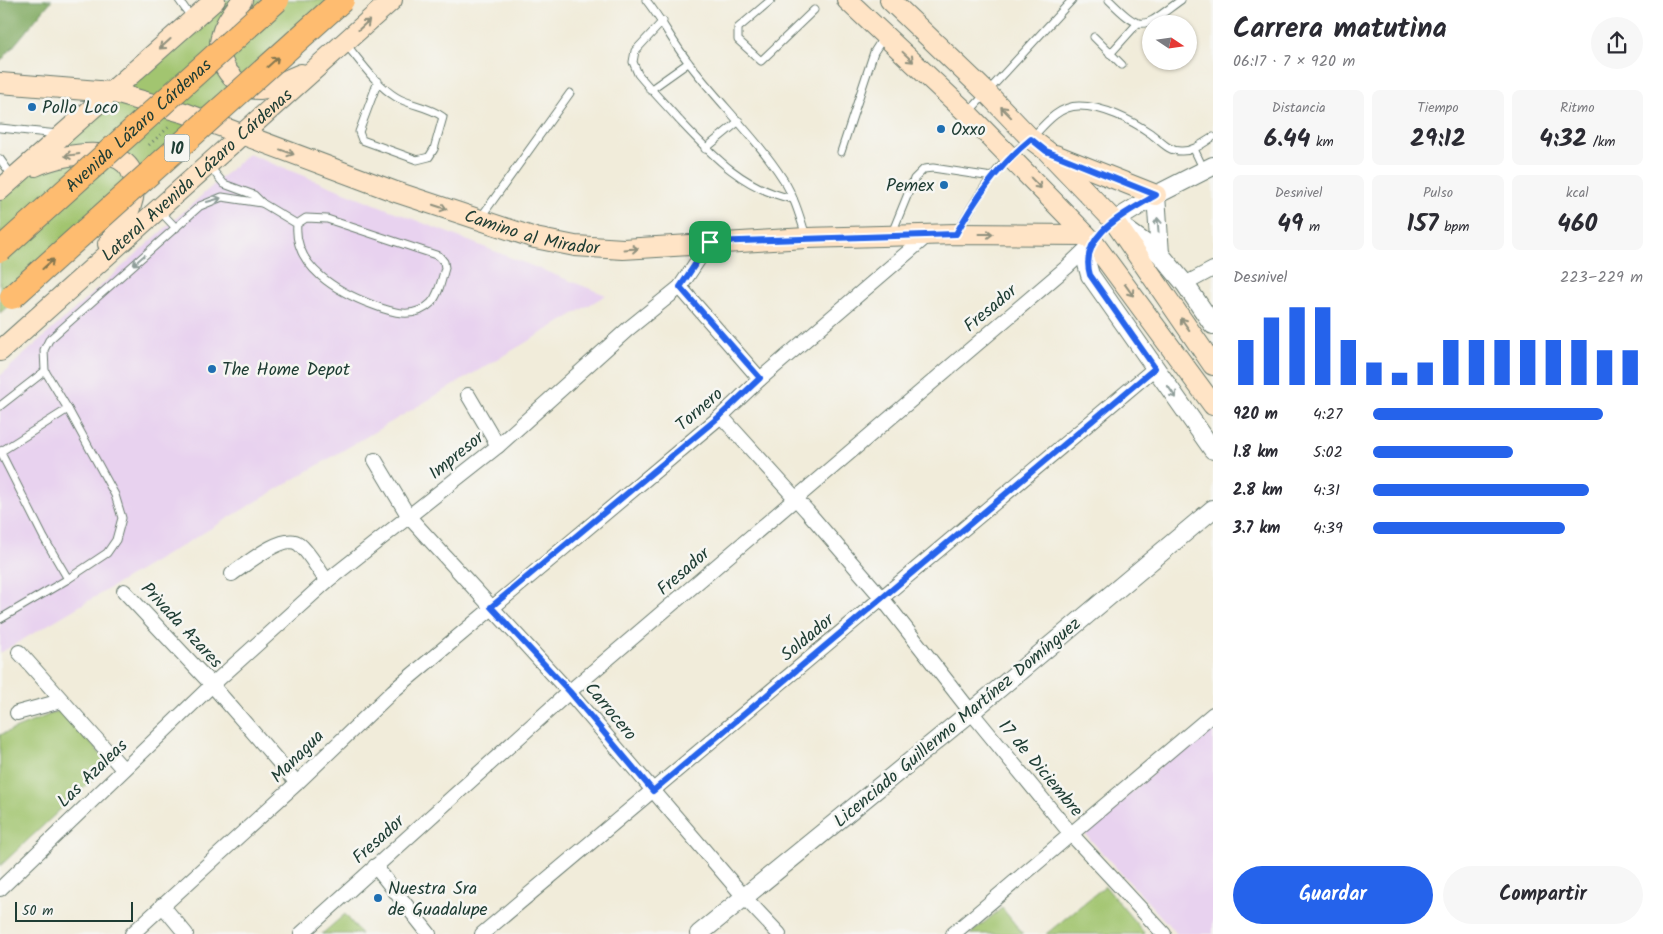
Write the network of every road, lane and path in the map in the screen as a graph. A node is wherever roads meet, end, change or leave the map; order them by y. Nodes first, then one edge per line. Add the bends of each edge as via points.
1 (178, 0) edge
2 (215, 0) edge
3 (242, 0) edge
4 (277, 0) edge
5 (342, 0) edge
6 (392, 0) edge
7 (646, 0) edge
8 (771, 0) edge
9 (847, 0) edge
10 (890, 0) edge
11 (1072, 0) edge
12 (1109, 0) edge
13 (1181, 0) edge
14 (814, 10) dead end
15 (193, 20) junction
16 (663, 21) junction
17 (1137, 24) junction
18 (885, 36) junction
19 (1094, 37) dead end
20 (345, 42) junction
21 (1110, 54) junction
22 (688, 63) junction
23 (320, 64) junction
24 (1122, 65) dead end
25 (378, 82) junction
26 (0, 83) edge
27 (650, 90) junction
28 (112, 92) junction
29 (986, 92) junction
30 (570, 94) dead end
31 (968, 114) junction
32 (739, 121) junction
33 (0, 128) edge
34 (64, 134) junction
35 (241, 135) junction
36 (1213, 137) edge
37 (1031, 139) junction
38 (704, 148) junction
39 (1194, 149) junction
40 (1046, 151) junction
41 (841, 152) dead end
42 (1010, 156) junction
43 (0, 160) edge
44 (208, 164) junction
45 (1209, 168) edge
46 (992, 177) junction
47 (5, 185) edge
48 (1156, 195) junction
49 (793, 200) junction
50 (262, 203) junction
51 (158, 209) junction
52 (479, 220) junction
53 (1114, 221) junction
54 (297, 224) junction
55 (176, 228) junction
56 (956, 234) junction
57 (928, 235) junction
58 (891, 236) junction
59 (806, 238) junction
60 (1089, 238) junction
61 (710, 242) junction
62 (0, 250) edge
63 (1160, 254) junction
64 (93, 266) junction
65 (1213, 269) edge
66 (1185, 284) junction
67 (680, 287) junction
68 (12, 297) dead end
69 (1213, 325) edge
70 (0, 351) edge
71 (1213, 364) edge
72 (1155, 368) junction
73 (45, 371) junction
74 (760, 378) junction
75 (468, 395) dead end
76 (1213, 405) edge
77 (0, 406) edge
78 (68, 409) junction
79 (720, 416) junction
80 (498, 446) junction
81 (1213, 450) edge
82 (0, 452) edge
83 (375, 460) dead end
84 (796, 499) junction
85 (1213, 509) edge
86 (409, 517) junction
87 (232, 574) dead end
88 (68, 579) junction
89 (327, 581) junction
90 (124, 591) dead end
91 (882, 598) junction
92 (491, 607) junction
93 (0, 619) edge
94 (19, 652) dead end
95 (212, 685) junction
96 (570, 692) junction
97 (61, 701) junction
98 (971, 712) junction
99 (17, 714) dead end
100 (1213, 714) edge
101 (123, 769) junction
102 (297, 783) junction
103 (653, 791) junction
104 (1071, 834) junction
105 (376, 866) junction
106 (0, 889) edge
107 (745, 898) junction
108 (162, 905) junction
109 (132, 934) edge
110 (186, 934) edge
111 (301, 934) edge
112 (429, 934) edge
113 (482, 934) edge
114 (700, 934) edge
115 (779, 934) edge
116 (954, 934) edge
117 (1164, 934) edge

1 - 15 lane
2 - 15 main road
3 - 23 main road via 220,39 221,55 229,75 246,86 260,89
4 - 62 highway, Avenida Lázaro Cárdenas / 10, bridge
68 -> 5 highway, 10, bridge
20 -> 6 main road, Lateral Avenida Lázaro Cárdenas
7 - 16 lane
8 - 14 lane via 738,28 738,40 761,61
9 - 18 main road
10 - 29 main road
11 - 29 lane
12 - 17 lane
13 - 17 lane via 1147,24
15 -> 28 main road
16 - 22 lane
16 - 27 lane via 635,51 632,62
17 - 21 lane
18 -> 31 main road
18 - 41 lane via 874,52
19 - 21 lane
20 - 23 main road, Lateral Avenida Lázaro Cárdenas
20 - 25 lane
21 - 24 lane
22 - 27 lane
22 - 32 lane
23 - 35 main road, Lateral Avenida Lázaro Cárdenas
25 - 25 lane via 396,98 443,117 429,158 416,160 362,140 359,132
26 - 28 main road, Camino al Mirador
27 - 38 lane
28 - 34 main road
28 - 35 main road, Camino al Mirador via 185,113
29 - 31 lane
37 -> 29 main road
30 - 52 lane
31 - 42 main road
32 - 38 lane
32 - 49 lane via 784,180
33 - 34 lane
34 - 47 main road
35 - 44 main road, Lateral Avenida Lázaro Cárdenas
35 -> 52 main road, Camino al Mirador
36 - 39 lane
37 - 39 lane via 1044,122 1077,105 1118,116 1168,148 1181,152
37 - 40 main road
37 - 42 lane
38 - 49 lane via 753,185 772,195
39 - 45 lane
40 - 48 main road
40 - 53 main road
42 - 46 lane
42 -> 60 main road
43 - 47 lane
44 - 50 lane via 224,184 254,195
44 - 51 main road, Lateral Avenida Lázaro Cárdenas
45 - 48 street
46 - 56 lane
46 - 58 lane via 933,168 924,170 914,179
64 -> 47 main road via 131,206 134,179 127,166 108,155 93,153 54,158
48 - 53 street
63 -> 48 street
49 - 59 lane
50 - 54 lane
55 -> 50 lane via 200,206 215,198 231,197
51 - 55 lane
51 - 64 main road, Lateral Avenida Lázaro Cárdenas
52 -> 61 main road, Camino al Mirador via 535,238 575,246 623,249
53 - 60 main road
53 - 63 street
71 -> 53 main road
54 - 54 lane via 297,238 304,255 322,278 336,289 393,312 418,311 434,300 445,268 442,258 434,253 327,219 306,218
55 -> 73 lane via 49,340 44,350
56 - 57 main road, Camino al Mirador
56 -> 60 main road, Camino al Mirador
57 - 58 main road, Camino al Mirador
57 - 74 street, Tornero
58 - 59 main road, Camino al Mirador
59 - 61 main road, Camino al Mirador
60 - 72 street via 1087,264 1090,275
60 -> 76 main road
60 - 84 street, Fresador via 1067,267
61 - 67 street, Impresor
63 - 66 street
64 - 70 main road, Lateral Avenida Lázaro Cárdenas
65 - 66 street
66 - 69 street
67 - 74 street
67 - 80 street, Impresor via 628,329
72 -> 81 street
72 - 91 street, Soldador
73 - 77 lane
73 - 78 lane
74 - 79 street, Tornero
75 - 80 street
78 - 82 lane
78 - 88 lane via 115,495 122,518 116,540 107,553
79 - 84 street, 17 de Diciembre
79 - 92 street, Tornero
80 - 86 street, Impresor
82 - 88 lane
83 - 86 street, Carrocero
84 - 91 street, 17 de Diciembre
84 - 96 street, Fresador
85 - 98 street, Licenciado Guillermo Martínez Domínguez
86 - 89 street, Impresor
86 - 92 street, Carrocero
87 - 89 street via 280,542 290,540 298,544
88 - 93 lane
89 - 95 street, Impresor
90 - 95 street, Privada Azares
91 - 98 street, 17 de Diciembre
91 - 103 street, Soldador
92 - 96 street, Carrocero
92 - 102 street, Managua via 364,717
94 - 97 street
95 - 101 street, Las Azaleas
95 - 102 street, Privada Azares
96 - 103 street, Carrocero
96 - 105 street, Fresador
97 - 99 street
97 - 101 street
98 - 104 street, 17 de Diciembre
98 - 107 street, Licenciado Guillermo Martínez Domínguez
100 - 104 street
101 - 106 street, Las Azaleas
102 - 108 street, Managua
103 - 107 street, Carrocero
103 - 113 street, Soldador
104 - 116 street
104 - 117 street, 17 de Diciembre
105 - 111 street, Fresador
105 - 112 street
107 - 114 street, Licenciado Guillermo Martínez Domínguez
107 - 115 street, Carrocero
108 - 109 street, Managua
108 - 110 street

